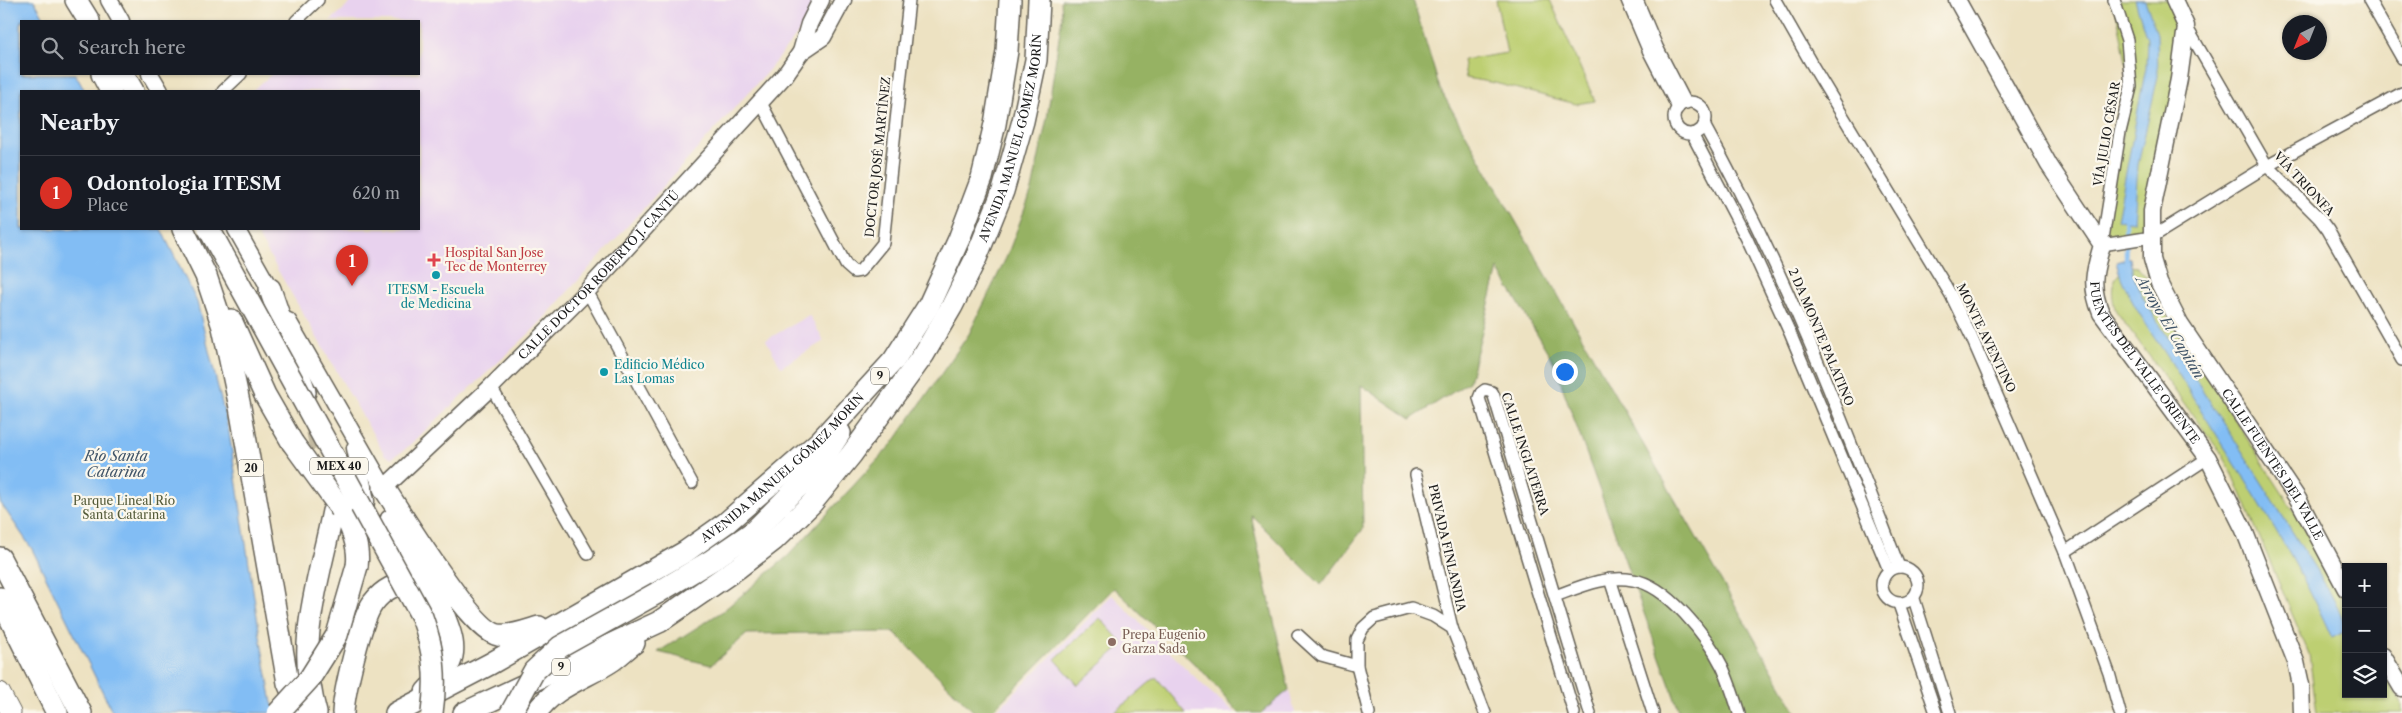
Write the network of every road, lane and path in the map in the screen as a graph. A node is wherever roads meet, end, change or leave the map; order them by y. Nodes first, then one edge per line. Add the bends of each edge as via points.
1 (60, 0) edge
2 (76, 0) edge
3 (88, 0) edge
4 (109, 0) edge
5 (318, 0) edge
6 (822, 0) edge
7 (843, 0) edge
8 (909, 0) edge
9 (1010, 0) edge
10 (1039, 0) edge
11 (1627, 0) edge
12 (1637, 0) edge
13 (1775, 0) edge
14 (1957, 0) edge
15 (2114, 0) edge
16 (2174, 0) edge
17 (2369, 0) edge
18 (71, 20) edge
19 (88, 20) edge
20 (98, 20) edge
21 (121, 20) edge
22 (297, 20) edge
23 (2186, 26) junction
24 (801, 52) junction
25 (2402, 58) edge
26 (105, 75) edge
27 (151, 75) edge
28 (240, 75) edge
29 (123, 81) edge
30 (159, 90) edge
31 (224, 90) edge
32 (2402, 93) edge
33 (760, 101) junction
34 (1682, 105) junction
35 (1704, 125) junction
36 (1692, 134) junction
37 (2267, 166) junction
38 (183, 230) edge
39 (210, 230) edge
40 (237, 230) edge
41 (2152, 237) junction
42 (2102, 246) junction
43 (206, 276) junction
44 (270, 289) junction
45 (587, 291) junction
46 (2402, 360) edge
47 (491, 387) junction
48 (862, 396) junction
49 (313, 416) tunnel mouth
50 (351, 432) junction
51 (2208, 458) junction
52 (1416, 475) dead end
53 (692, 483) dead end
54 (384, 488) junction
55 (337, 510) junction
56 (2065, 552) junction
57 (588, 554) dead end
58 (0, 558) edge
59 (357, 563) junction
60 (1894, 568) junction
61 (1610, 579) junction
62 (2342, 582) edge
63 (1554, 596) junction
64 (437, 598) junction
65 (1914, 598) junction
66 (4, 604) edge
67 (1899, 604) junction
68 (561, 622) junction
69 (659, 622) junction
70 (1452, 628) junction
71 (1298, 635) dead end
72 (2387, 663) edge
73 (1357, 666) junction
74 (58, 668) junction
75 (2402, 688) edge
76 (0, 692) edge
77 (414, 708) edge
78 (11, 713) edge
79 (57, 713) edge
80 (66, 713) edge
81 (82, 713) edge
82 (278, 713) edge
83 (301, 713) edge
84 (316, 713) edge
85 (343, 713) edge
86 (464, 713) edge
87 (511, 713) edge
88 (536, 713) edge
89 (1369, 713) edge
90 (1484, 713) edge
91 (1574, 713) edge
92 (1590, 713) edge
93 (1652, 713) edge
94 (1739, 713) edge
95 (1936, 713) edge
96 (1950, 713) edge
97 (2120, 713) edge
98 (2302, 713) edge

1 - 18 highway
2 - 19 highway
3 - 20 highway
4 - 21 street
5 - 22 street
6 - 24 street, CALLE DOCTOR ROBERTO J. CANTÚ
7 - 24 street, CALLE DOCTOR ROBERTO J. CANTÚ via 823,37
8 - 33 street, DOCTOR JOSÉ MARTÍNEZ via 883,244 865,268 854,272 846,265
9 - 48 highway, AVENIDA MANUEL GÓMEZ MORÍN / 9 via 1007,51 982,178 929,305 894,360
10 - 69 highway, AVENIDA MANUEL GÓMEZ MORÍN / 9 via 1036,60 1003,191 976,258 924,354 885,410 811,504 774,540
11 - 34 street via 1649,52
12 - 34 street
13 - 56 street, MONTE AVENTINO via 1951,295 1999,396
14 - 42 street via 2049,165
15 - 42 street, VÍA JULIO CÉSAR via 2127,40 2131,87 2120,132
16 - 23 street
17 - 25 street
23 - 37 street, VÍA TRIONFA
23 - 41 street, CALLE FUENTES DEL VALLE via 2179,79 2152,211
24 - 33 street, CALLE DOCTOR ROBERTO J. CANTÚ
26 - 29 highway
27 - 30 street
28 - 31 street
32 - 37 street
33 - 45 street, CALLE DOCTOR ROBERTO J. CANTÚ
34 - 35 street via 1696,104 1704,111
34 - 36 street via 1674,116 1676,126 1683,133
35 - 36 street
35 - 60 street, 2 DA MONTE PALATINO via 1761,233 1805,329
36 - 60 street via 1747,239
37 - 41 street
37 - 46 street, VÍA TRIONFA via 2328,230
38 - 43 highway, 20
39 - 77 highway, MEX 40, bridge via 422,617 433,654 435,675
40 - 44 street
41 - 42 street
41 - 62 street, CALLE FUENTES DEL VALLE via 2152,259 2159,283 2180,324 2298,499
42 - 51 street, FUENTES DEL VALLE ORIENTE via 2093,284 2100,313
43 - 55 highway, bridge via 222,301 265,395
43 - 83 highway, 20 via 223,327 240,406 288,683
44 - 49 highway
44 - 50 street
45 - 47 street, CALLE DOCTOR ROBERTO J. CANTÚ
45 - 53 street
47 - 54 street, CALLE DOCTOR ROBERTO J. CANTÚ
47 - 57 street
48 - 68 highway, AVENIDA MANUEL GÓMEZ MORÍN / 9 via 819,442 726,522 685,552
48 - 87 highway, bridge via 817,468 753,532 712,560 560,647 534,672
50 - 54 street
50 - 59 street via 366,501
51 - 56 street
51 - 98 street, FUENTES DEL VALLE ORIENTE via 2244,530 2286,634 2301,685
52 - 70 street, PRIVADA FINLANDIA
54 - 64 highway via 391,524
54 - 68 highway via 460,602 486,630 498,635 511,634
55 - 59 highway via 351,524
55 - 84 highway via 314,592 306,641
56 - 97 street, MONTE AVENTINO via 2110,673
58 - 74 highway
59 - 82 highway, bridge via 337,635 310,678
60 - 65 street via 1910,570 1917,579 1918,591
60 - 67 street via 1882,579 1882,591 1888,600
61 - 63 street
61 - 93 street
61 - 94 street via 1634,580 1650,586 1691,621 1722,667
63 - 91 street, CALLE INGLATERRA via 1494,394 1485,390 1479,398
63 - 92 street, CALLE INGLATERRA
64 - 77 highway via 453,648 450,662
64 - 85 highway via 410,584 393,586 372,604 344,696
65 - 67 street
65 - 96 street
66 - 74 highway
66 - 79 highway
67 - 95 street
68 - 77 highway, AVENIDA MANUEL GÓMEZ MORÍN / 9
69 - 86 highway, AVENIDA MANUEL GÓMEZ MORÍN / 9
69 - 88 highway via 612,661 564,686
70 - 73 street via 1411,608 1374,618 1363,628 1358,640
70 - 90 street
71 - 73 street via 1320,656
72 - 75 street
73 - 89 street
74 - 80 highway
74 - 81 highway
76 - 78 main road

